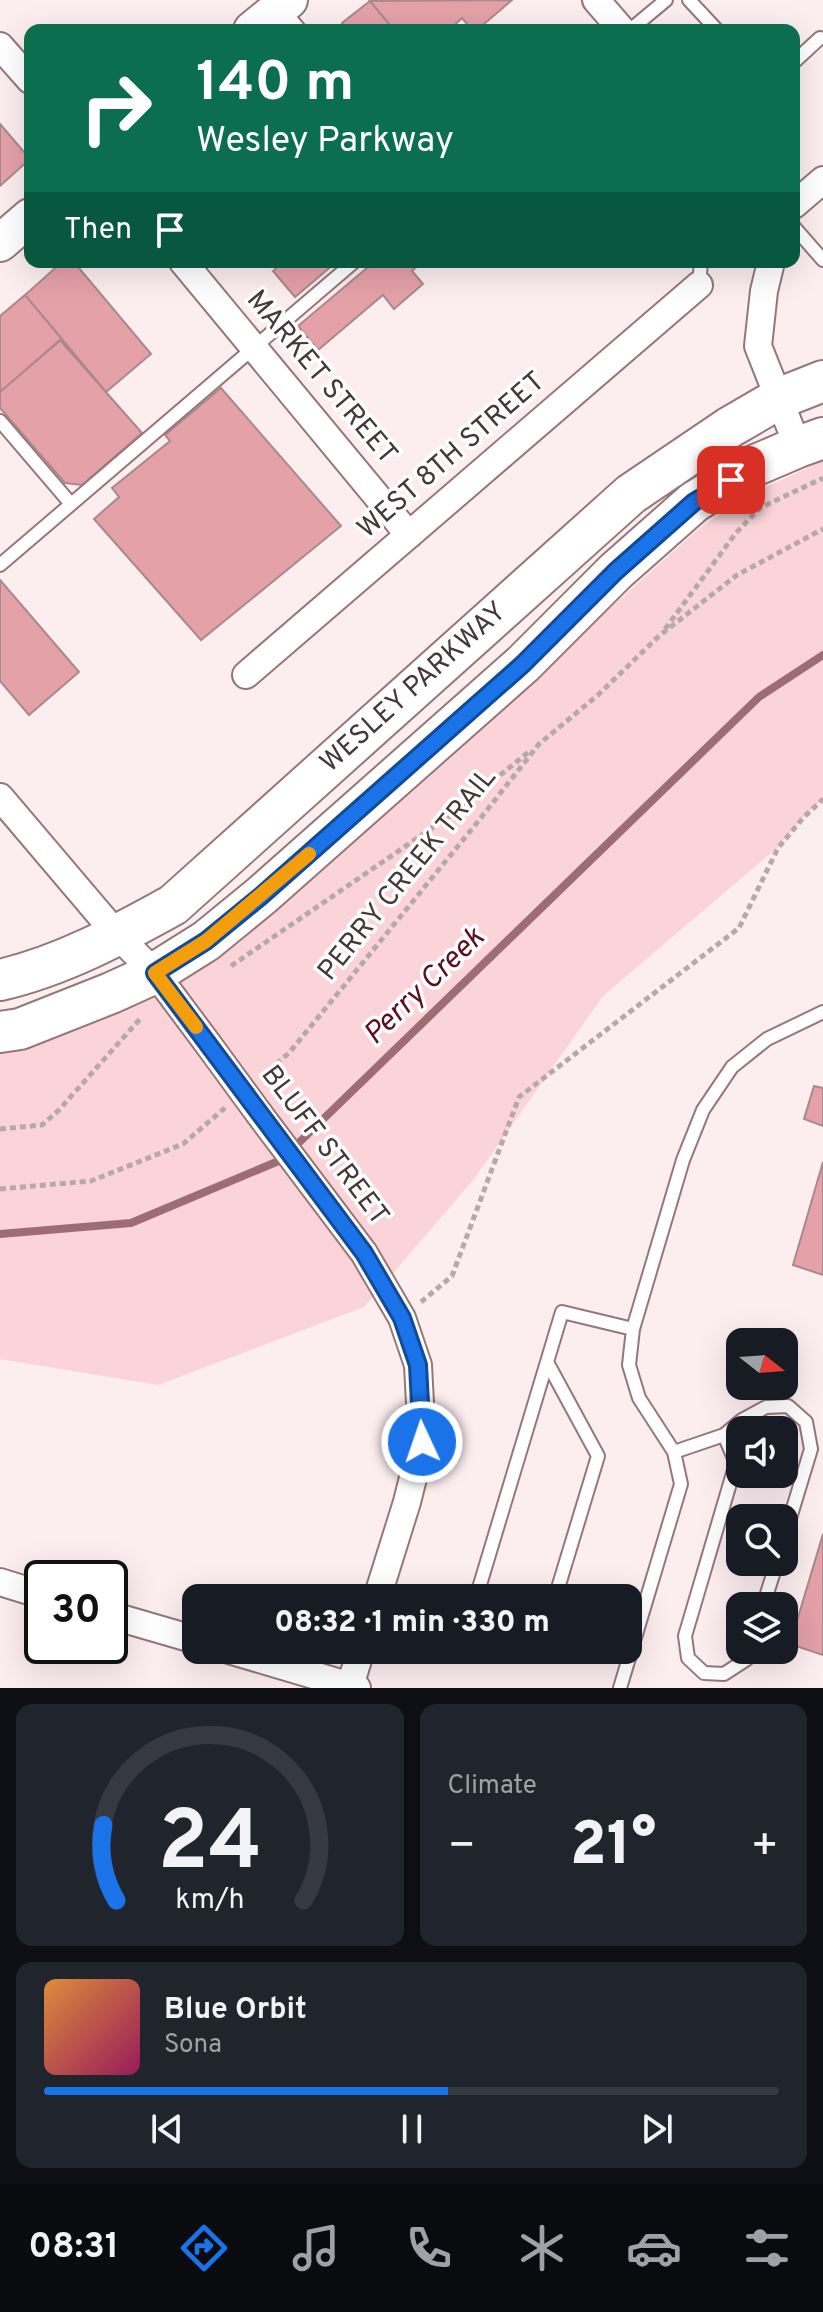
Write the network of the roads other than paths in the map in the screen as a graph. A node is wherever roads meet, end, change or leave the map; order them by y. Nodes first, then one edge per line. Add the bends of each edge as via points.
1 (596, 0) edge
2 (666, 0) edge
3 (689, 0) edge
4 (286, 9) edge
5 (262, 24) edge
6 (617, 24) edge
7 (637, 24) edge
8 (711, 24) edge
9 (820, 38) dead end
10 (0, 46) edge
11 (800, 56) edge
12 (24, 73) edge
13 (823, 180) edge
14 (800, 200) edge
15 (24, 222) edge
16 (800, 234) edge
17 (0, 243) edge
18 (823, 260) edge
19 (188, 268) edge
20 (347, 268) edge
21 (770, 268) edge
22 (700, 274) edge
23 (254, 348) junction
24 (823, 381) edge
25 (780, 398) junction
26 (0, 421) edge
27 (810, 442) edge
28 (71, 504) junction
29 (409, 535) junction
30 (0, 565) edge
31 (246, 675) dead end
32 (0, 797) edge
33 (118, 936) junction
34 (0, 980) edge
35 (166, 987) junction
36 (823, 1012) edge
37 (0, 1032) edge
38 (633, 1329) junction
39 (547, 1362) junction
40 (724, 1435) junction
41 (674, 1452) junction
42 (794, 1504) edge
43 (0, 1582) edge
44 (381, 1584) edge
45 (480, 1584) edge
46 (559, 1584) edge
47 (24, 1589) edge
48 (128, 1620) edge
49 (182, 1636) edge
50 (276, 1664) edge
51 (358, 1664) edge
52 (739, 1664) edge
53 (353, 1687) edge
54 (620, 1688) edge

1 - 6 street
2 - 7 lane
3 - 8 lane
4 - 5 main road
9 - 11 lane
10 - 12 street
13 - 14 street
15 - 17 main road
16 - 18 lane
19 - 23 street, MARKET STREET
20 - 23 lane
21 - 25 street via 758,346
22 - 29 street, WEST 8TH STREET
23 - 28 lane
23 - 29 street, MARKET STREET
24 - 25 main road, WESLEY PARKWAY
25 - 27 street
25 - 33 main road, WESLEY PARKWAY via 631,494 173,905
26 - 28 lane
27 - 35 main road, WESLEY PARKWAY via 749,468 694,502 523,664 206,941
28 - 30 lane
29 - 31 street, WEST 8TH STREET
32 - 33 street, BLUFF STREET
33 - 34 main road, WESLEY PARKWAY
33 - 35 street, BLUFF STREET
35 - 37 main road, WESLEY PARKWAY
35 - 44 street, BLUFF STREET, bridge via 364,1253 402,1318 418,1365 422,1442
36 - 38 lane via 767,1039 732,1067 703,1110
38 - 39 lane via 562,1312
38 - 41 lane via 629,1365 639,1398
39 - 45 lane
39 - 46 lane via 598,1456
40 - 41 lane
40 - 42 lane via 766,1407 788,1406 806,1422 811,1449
40 - 52 lane via 736,1463 685,1636 688,1658 704,1673 724,1674
41 - 54 lane via 681,1484
43 - 47 street
48 - 49 street
50 - 53 street
51 - 53 street

